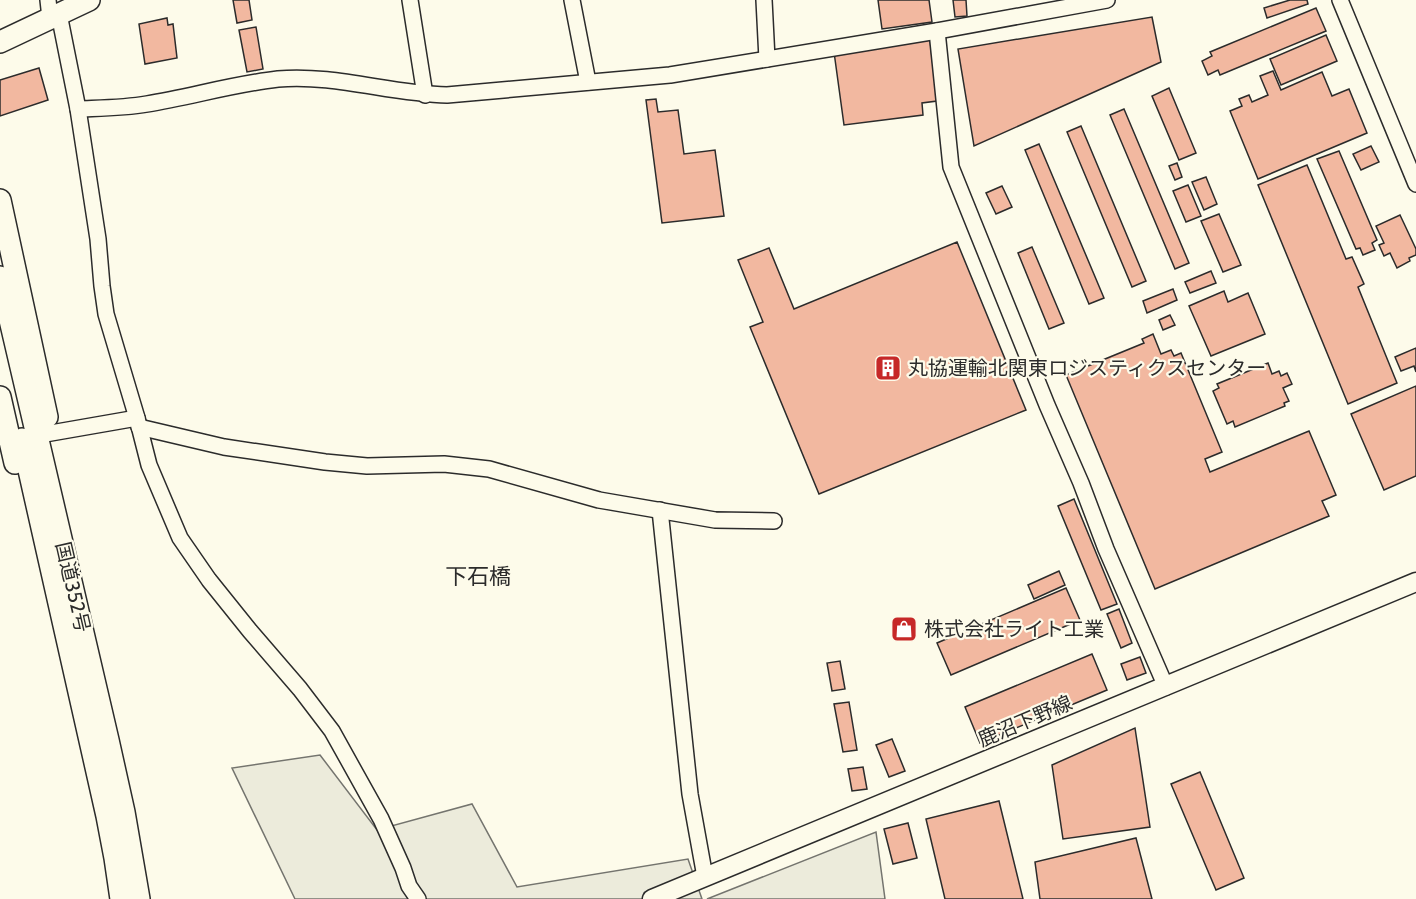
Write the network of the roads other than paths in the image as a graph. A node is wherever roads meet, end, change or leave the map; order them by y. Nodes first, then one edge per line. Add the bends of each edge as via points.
1 (89, 0) edge
2 (410, 0) edge
3 (572, 0) edge
4 (764, 0) edge
5 (1107, 0) edge
6 (1340, 0) edge
7 (52, 11) edge
8 (937, 31) junction
9 (0, 42) edge
10 (766, 59) junction
11 (588, 82) junction
12 (425, 95) junction
13 (78, 109) junction
14 (1412, 162) edge
15 (1416, 184) edge
16 (0, 200) edge
17 (0, 277) edge
18 (0, 340) edge
19 (0, 397) edge
20 (138, 423) junction
21 (24, 438) edge
22 (660, 510) junction
23 (774, 521) dead end
24 (1416, 582) edge
25 (1166, 687) junction
26 (100, 742) junction
27 (115, 814) junction
28 (705, 877) junction
29 (121, 899) edge
30 (139, 899) edge
31 (418, 899) edge
32 (651, 899) edge

1 - 7 highway
2 - 12 street
3 - 11 street
4 - 10 street
5 - 8 street
6 - 14 street
7 - 9 highway
7 - 13 street
8 - 10 street
8 - 25 street via 951,167
10 - 11 street via 670,75
11 - 12 street
12 - 13 street via 340,81 278,79 146,104
13 - 20 street via 106,314
14 - 15 street
16 - 21 highway
17 - 21 highway
18 - 21 highway
19 - 21 highway
20 - 21 street
20 - 22 street via 224,447 325,462 367,466 444,464 489,469 599,500
20 - 31 street via 148,465 180,538 332,731 381,819
21 - 26 highway via 55,631
21 - 26 highway via 97,633
22 - 23 street via 715,520
22 - 28 street via 690,794
24 - 25 main road, 鹿沼下野線
25 - 28 main road, 鹿沼下野線
26 - 27 highway
27 - 29 highway via 115,858
27 - 30 highway
28 - 32 main road, 鹿沼下野線

